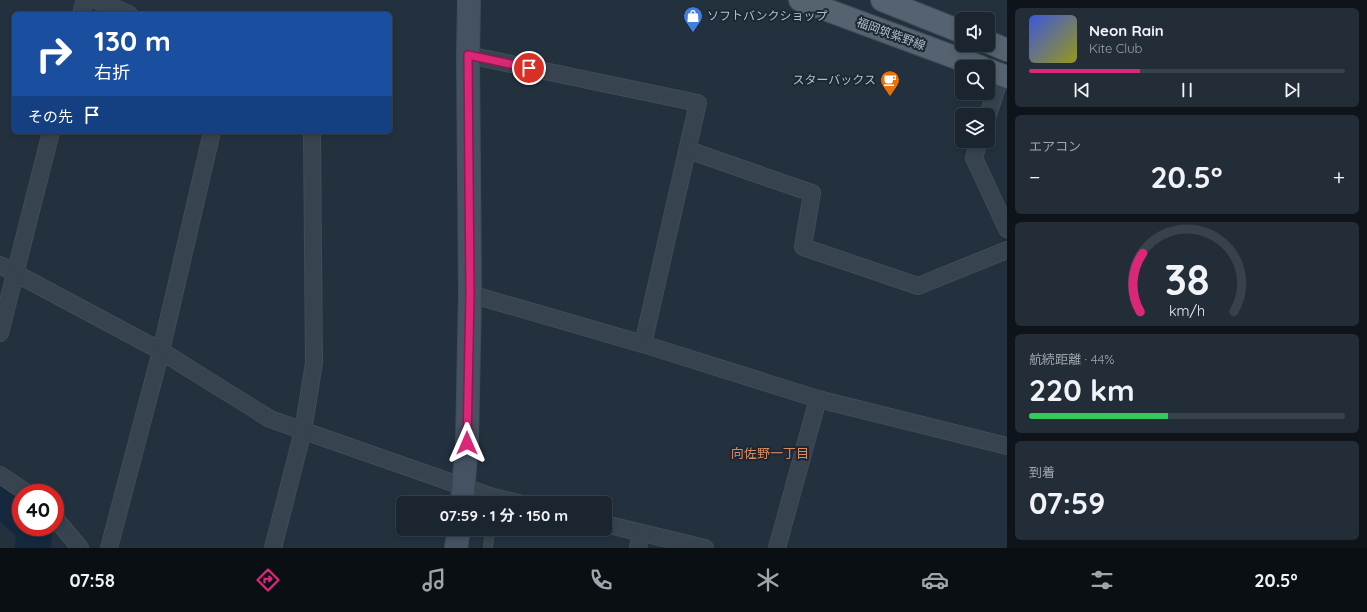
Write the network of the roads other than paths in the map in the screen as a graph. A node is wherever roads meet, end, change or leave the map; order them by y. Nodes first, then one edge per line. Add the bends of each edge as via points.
1 (85, 0) edge
2 (95, 0) edge
3 (469, 0) edge
4 (800, 0) edge
5 (882, 0) edge
6 (82, 12) edge
7 (124, 12) edge
8 (955, 29) edge
9 (995, 45) edge
10 (1007, 50) edge
11 (468, 55) junction
12 (962, 60) edge
13 (999, 74) edge
14 (990, 108) edge
15 (51, 134) edge
16 (212, 134) edge
17 (312, 134) edge
18 (978, 148) edge
19 (688, 150) junction
20 (1007, 229) edge
21 (1007, 250) edge
22 (0, 265) edge
23 (16, 273) junction
24 (470, 294) junction
25 (0, 333) edge
26 (643, 344) junction
27 (161, 351) junction
28 (818, 399) junction
29 (303, 431) junction
30 (1007, 446) edge
31 (0, 475) edge
32 (14, 484) edge
33 (463, 494) edge
34 (473, 496) edge
35 (612, 527) edge
36 (64, 529) edge
37 (457, 536) edge
38 (489, 536) edge
39 (640, 541) edge
40 (80, 548) edge
41 (109, 548) edge
42 (273, 548) edge
43 (456, 548) edge
44 (488, 548) edge
45 (705, 548) edge
46 (777, 548) edge

1 - 6 street
2 - 7 street
3 - 11 street
4 - 12 main road, 福岡筑紫野線
5 - 8 main road
9 - 10 main road
11 - 19 street via 698,103
11 - 24 street
13 - 14 street
15 - 23 street
16 - 27 street
17 - 29 street via 314,364
18 - 20 street via 974,158
19 - 21 street via 812,193 803,247 918,286
19 - 26 street
22 - 23 street
23 - 25 street
23 - 27 street
24 - 26 street
24 - 33 street via 467,443
26 - 28 street
27 - 29 street via 270,419
27 - 41 street
28 - 30 street
28 - 46 street
29 - 33 street
29 - 42 street
31 - 32 street
33 - 34 street
35 - 39 street
36 - 40 street
37 - 43 street
38 - 44 lane
39 - 45 street

